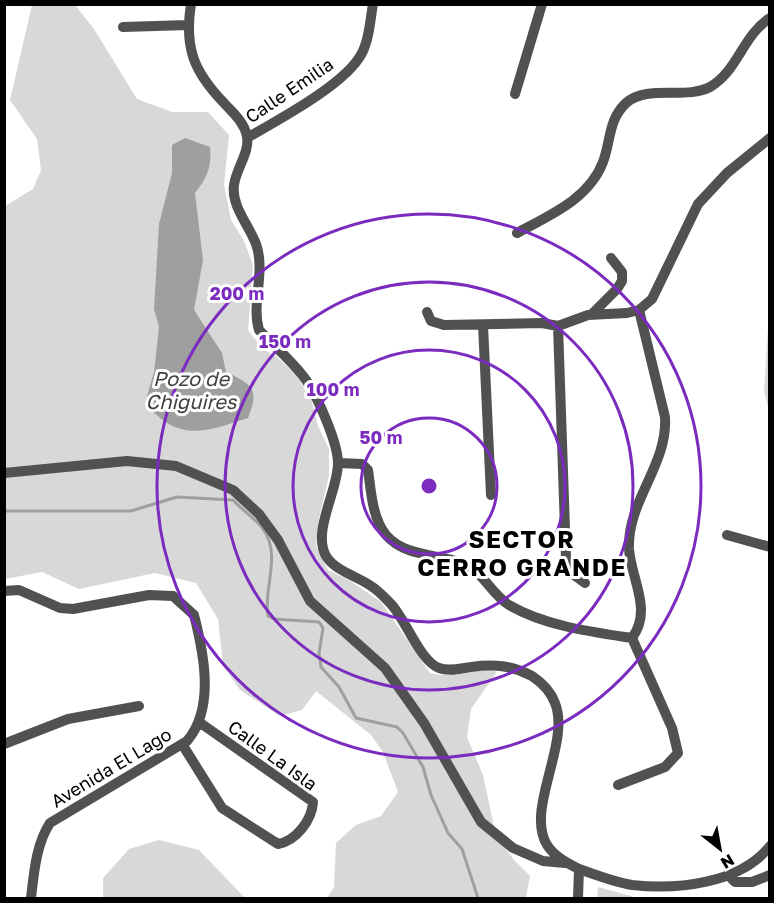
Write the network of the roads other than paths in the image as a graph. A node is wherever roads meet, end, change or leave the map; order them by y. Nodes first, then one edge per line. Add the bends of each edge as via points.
1 (191, 4) edge
2 (373, 4) edge
3 (542, 4) edge
4 (770, 18) edge
5 (188, 26) junction
6 (123, 27) dead end
7 (515, 94) dead end
8 (247, 138) junction
9 (770, 138) edge
10 (517, 233) dead end
11 (611, 258) dead end
12 (639, 310) junction
13 (427, 312) dead end
14 (591, 315) junction
15 (483, 325) junction
16 (558, 326) junction
17 (338, 463) junction
18 (4, 473) edge
19 (491, 495) dead end
20 (727, 535) dead end
21 (770, 547) edge
22 (585, 583) dead end
23 (4, 591) edge
24 (632, 638) junction
25 (139, 706) dead end
26 (199, 722) junction
27 (4, 744) edge
28 (182, 744) junction
29 (618, 784) dead end
30 (770, 846) edge
31 (568, 863) junction
32 (579, 869) junction
33 (728, 875) junction
34 (770, 875) edge
35 (32, 898) edge
36 (578, 898) edge

1 - 5 street
2 - 8 street, Calle Emilia via 360,57 343,76
3 - 7 street
4 - 10 street via 755,29 712,86 628,101 612,122 604,159 586,189 574,201
5 - 6 street
5 - 8 street via 191,55 203,80 241,122
8 - 17 street via 233,186 240,214 256,244 260,268 257,324 304,376 336,449
9 - 12 street via 726,173 699,204 652,299
11 - 14 street via 622,272 622,281
12 - 14 street
12 - 24 street via 666,435 661,456 641,495 632,530 629,549 642,608
13 - 15 street via 434,323
14 - 16 street
15 - 16 street
15 - 19 street
16 - 22 street via 566,558 570,572
17 - 24 street via 362,464 368,470 378,520 387,535 403,547 463,564 483,577 508,605 525,612 567,626
17 - 31 street via 322,542 326,556 335,566 372,586 392,605 429,662 455,670 506,665 536,678 555,702 558,741 542,823 546,843
18 - 31 street via 127,461 176,466 233,490 259,514 278,540 310,601 385,668 424,723 480,822 513,848 543,861
20 - 21 street
23 - 26 street, Avenida El Lago via 19,590 60,608 73,609 149,595 173,596 194,615 198,631 205,698
24 - 29 street via 672,728 678,753 665,767
25 - 27 street via 68,719
26 - 28 street, Avenida El Lago
26 - 28 street, Calle La Isla via 313,802 312,811 295,837 278,844 222,808
28 - 35 street, Avenida El Lago via 50,823 38,850
30 - 33 street
31 - 32 street
32 - 33 street via 632,885 680,885
32 - 36 street
33 - 34 street via 735,882 752,882

